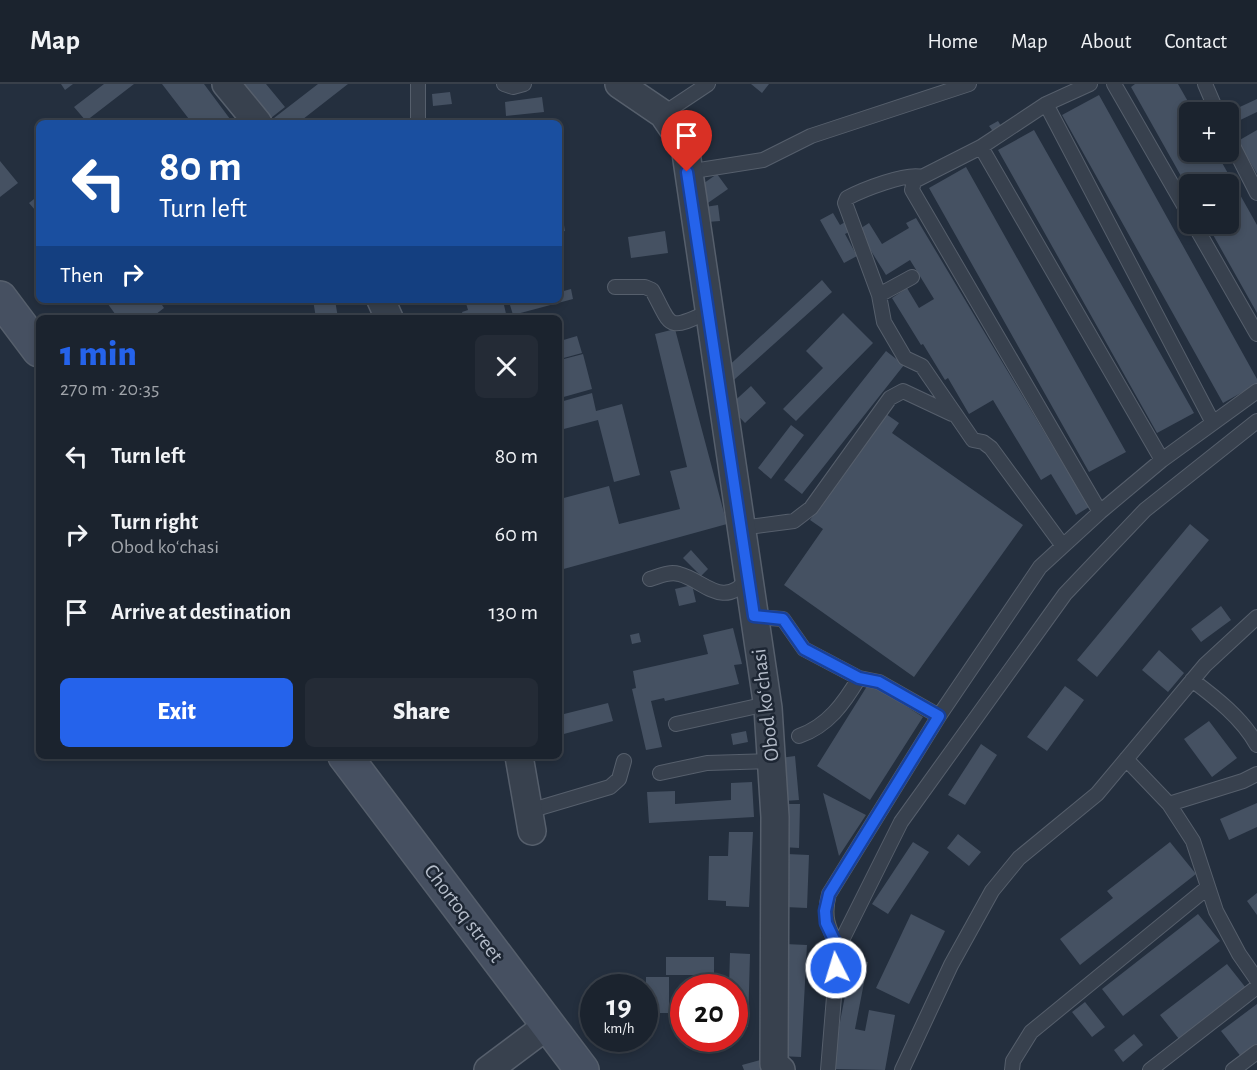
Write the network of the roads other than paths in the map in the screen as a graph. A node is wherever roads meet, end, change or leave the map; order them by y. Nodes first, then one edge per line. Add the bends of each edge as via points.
1 (226, 84) edge
2 (418, 84) edge
3 (504, 84) edge
4 (524, 84) edge
5 (619, 84) edge
6 (708, 84) edge
7 (969, 84) edge
8 (1090, 84) edge
9 (1114, 84) edge
10 (1205, 84) edge
11 (1213, 102) edge
12 (1046, 104) junction
13 (663, 114) junction
14 (256, 120) edge
15 (418, 120) edge
16 (981, 147) junction
17 (1239, 158) edge
18 (687, 172) junction
19 (922, 177) junction
20 (1257, 193) edge
21 (1179, 197) edge
22 (1200, 234) edge
23 (912, 277) dead end
24 (615, 287) dead end
25 (879, 295) junction
26 (0, 298) edge
27 (708, 312) junction
28 (1257, 334) edge
29 (36, 346) edge
30 (1257, 391) edge
31 (957, 416) junction
32 (1257, 421) edge
33 (1212, 422) junction
34 (1162, 460) junction
35 (1100, 512) junction
36 (741, 528) junction
37 (1063, 546) junction
38 (651, 579) dead end
39 (748, 579) junction
40 (754, 616) junction
41 (1257, 617) edge
42 (859, 678) junction
43 (1192, 680) junction
44 (767, 704) junction
45 (939, 716) junction
46 (676, 724) dead end
47 (1253, 729) edge
48 (799, 736) dead end
49 (1257, 745) edge
50 (347, 759) edge
51 (520, 759) edge
52 (1126, 759) junction
53 (624, 761) dead end
54 (772, 761) junction
55 (660, 773) dead end
56 (1257, 774) edge
57 (1169, 804) junction
58 (530, 821) joint
59 (1207, 888) junction
60 (838, 948) junction
61 (1257, 980) edge
62 (1257, 987) edge
63 (548, 1025) junction
64 (1257, 1052) edge
65 (488, 1070) edge
66 (582, 1070) edge
67 (781, 1070) edge
68 (828, 1070) edge
69 (902, 1070) edge
70 (1012, 1070) edge
71 (1150, 1070) edge
72 (1233, 1070) edge

1 - 14 street
2 - 15 lane
3 - 4 lane
5 - 13 street, Obod koʻchasi
6 - 13 lane
7 - 18 lane via 811,136 763,160
8 - 12 lane
9 - 21 lane
10 - 11 lane
12 - 16 lane
12 - 33 lane
13 - 18 street, Obod koʻchasi via 685,146
16 - 19 lane
16 - 34 lane
17 - 20 lane
18 - 27 street, Obod koʻchasi
19 - 25 lane via 908,176 876,186 847,198 845,203
19 - 35 lane via 915,181 912,190
22 - 28 lane
23 - 25 lane
24 - 27 lane via 652,290 665,319 674,324
25 - 31 lane via 884,322 904,358 922,366
26 - 29 main road
27 - 36 street, Obod koʻchasi
30 - 33 lane
31 - 36 lane via 903,391 890,398 811,508 794,521
31 - 37 lane via 973,440 991,448
32 - 60 lane via 1145,510 1065,594 901,822
33 - 34 lane
34 - 35 lane
35 - 37 lane
36 - 39 street, Obod koʻchasi
37 - 45 lane via 1040,567
38 - 39 lane via 679,574 711,592 724,592 735,590
39 - 40 street, Obod koʻchasi
40 - 42 lane via 783,619 804,649
40 - 44 street, Obod koʻchasi
41 - 43 lane
42 - 45 lane via 879,682
42 - 48 lane via 828,720
43 - 47 lane
43 - 52 lane
44 - 46 lane
44 - 54 street, Obod koʻchasi
45 - 60 lane via 829,894 826,923
47 - 49 lane
50 - 63 main road, Chortoq street
51 - 58 street
52 - 57 lane
52 - 69 lane via 1097,794 1019,858 992,891 951,965
53 - 58 lane via 619,779 610,787
54 - 55 lane via 707,763
54 - 67 street, Obod koʻchasi via 774,1064
56 - 57 lane
57 - 59 lane via 1193,841
59 - 61 lane via 1239,954
59 - 70 lane via 1031,1032 1013,1061
60 - 68 lane
62 - 71 lane
63 - 65 street
63 - 66 main road, Chortoq street
64 - 72 lane

